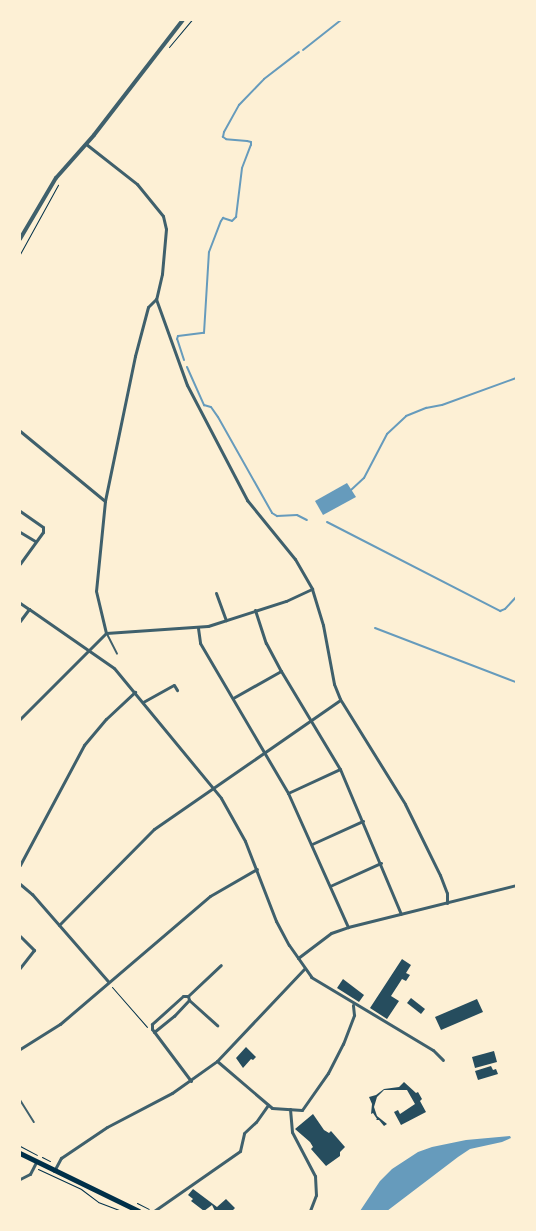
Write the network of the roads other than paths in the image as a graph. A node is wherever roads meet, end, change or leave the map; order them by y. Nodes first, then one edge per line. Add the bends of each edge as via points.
1 (183, 20) edge
2 (86, 144) junction
3 (20, 239) edge
4 (156, 299) junction
5 (20, 432) edge
6 (105, 501) junction
7 (20, 511) edge
8 (20, 532) edge
9 (35, 542) junction
10 (20, 564) edge
11 (312, 589) junction
12 (216, 593) dead end
13 (20, 603) edge
14 (29, 609) junction
15 (255, 610) junction
16 (226, 620) junction
17 (20, 622) edge
18 (198, 628) junction
19 (106, 633) junction
20 (90, 650) junction
21 (117, 654) dead end
22 (281, 670) junction
23 (177, 690) dead end
24 (135, 692) junction
25 (233, 698) junction
26 (340, 700) junction
27 (143, 702) junction
28 (20, 719) edge
29 (310, 721) junction
30 (265, 752) junction
31 (340, 769) junction
32 (214, 788) junction
33 (288, 793) junction
34 (363, 821) junction
35 (312, 844) junction
36 (381, 863) junction
37 (20, 865) edge
38 (257, 869) junction
39 (20, 884) edge
40 (516, 885) edge
41 (330, 886) junction
42 (446, 902) junction
43 (401, 914) junction
44 (59, 925) junction
45 (348, 927) junction
46 (20, 936) edge
47 (298, 958) junction
48 (221, 965) dead end
49 (20, 968) edge
50 (304, 969) junction
51 (108, 981) junction
52 (188, 998) junction
53 (353, 1004) junction
54 (217, 1025) dead end
55 (153, 1030) junction
56 (20, 1049) edge
57 (443, 1060) dead end
58 (217, 1061) junction
59 (191, 1081) junction
60 (20, 1100) edge
61 (268, 1105) junction
62 (290, 1110) junction
63 (34, 1122) dead end
64 (20, 1153) edge
65 (36, 1162) junction
66 (53, 1173) junction
67 (20, 1179) edge
68 (139, 1211) edge
69 (154, 1211) edge
70 (310, 1211) edge

1 - 2 street
2 - 3 street via 56,178
2 - 4 street via 137,184 166,222 162,274
4 - 6 street via 148,306 135,356
4 - 11 street via 188,385 247,500 295,559
5 - 6 street
6 - 19 street via 96,591
7 - 9 street via 44,527
8 - 9 street
9 - 10 street
11 - 15 street
11 - 26 street
12 - 16 street
13 - 14 street
14 - 17 street
14 - 20 street
15 - 16 street
15 - 22 street via 266,643
16 - 18 street
18 - 19 street
18 - 25 street via 200,643
19 - 20 street
19 - 21 lane
20 - 24 street via 114,668
20 - 28 street
22 - 25 street
22 - 29 street
23 - 27 street via 174,685
24 - 27 street
24 - 37 street via 84,745
25 - 30 street
26 - 29 street
26 - 42 street via 405,804 440,875 447,893
27 - 32 street
29 - 30 street
29 - 31 street
30 - 32 street
30 - 33 street
31 - 33 street
31 - 34 street
32 - 38 street via 235,820
32 - 44 street via 154,829
33 - 35 street
34 - 35 street
34 - 36 street
35 - 41 street
36 - 41 street
36 - 43 street
38 - 47 street via 276,921
38 - 51 street via 210,896
39 - 44 street
40 - 42 street
41 - 45 street
42 - 43 street
43 - 45 street
44 - 51 street
45 - 47 street via 331,934
46 - 49 street via 34,950
47 - 50 street
48 - 52 street
50 - 53 street
50 - 58 street
51 - 56 street via 60,1024
52 - 54 street
52 - 55 street via 174,1016
52 - 55 street via 183,996 152,1024
53 - 57 street via 433,1050
53 - 62 street via 354,1015 328,1073 302,1110
55 - 59 street
58 - 59 street
58 - 61 street
59 - 66 street via 107,1127 61,1158
60 - 63 lane
61 - 62 street
61 - 69 street via 244,1133 240,1150
62 - 70 street via 292,1132 315,1176 316,1194
64 - 65 main road
65 - 66 main road
65 - 67 street via 30,1174
66 - 68 main road

